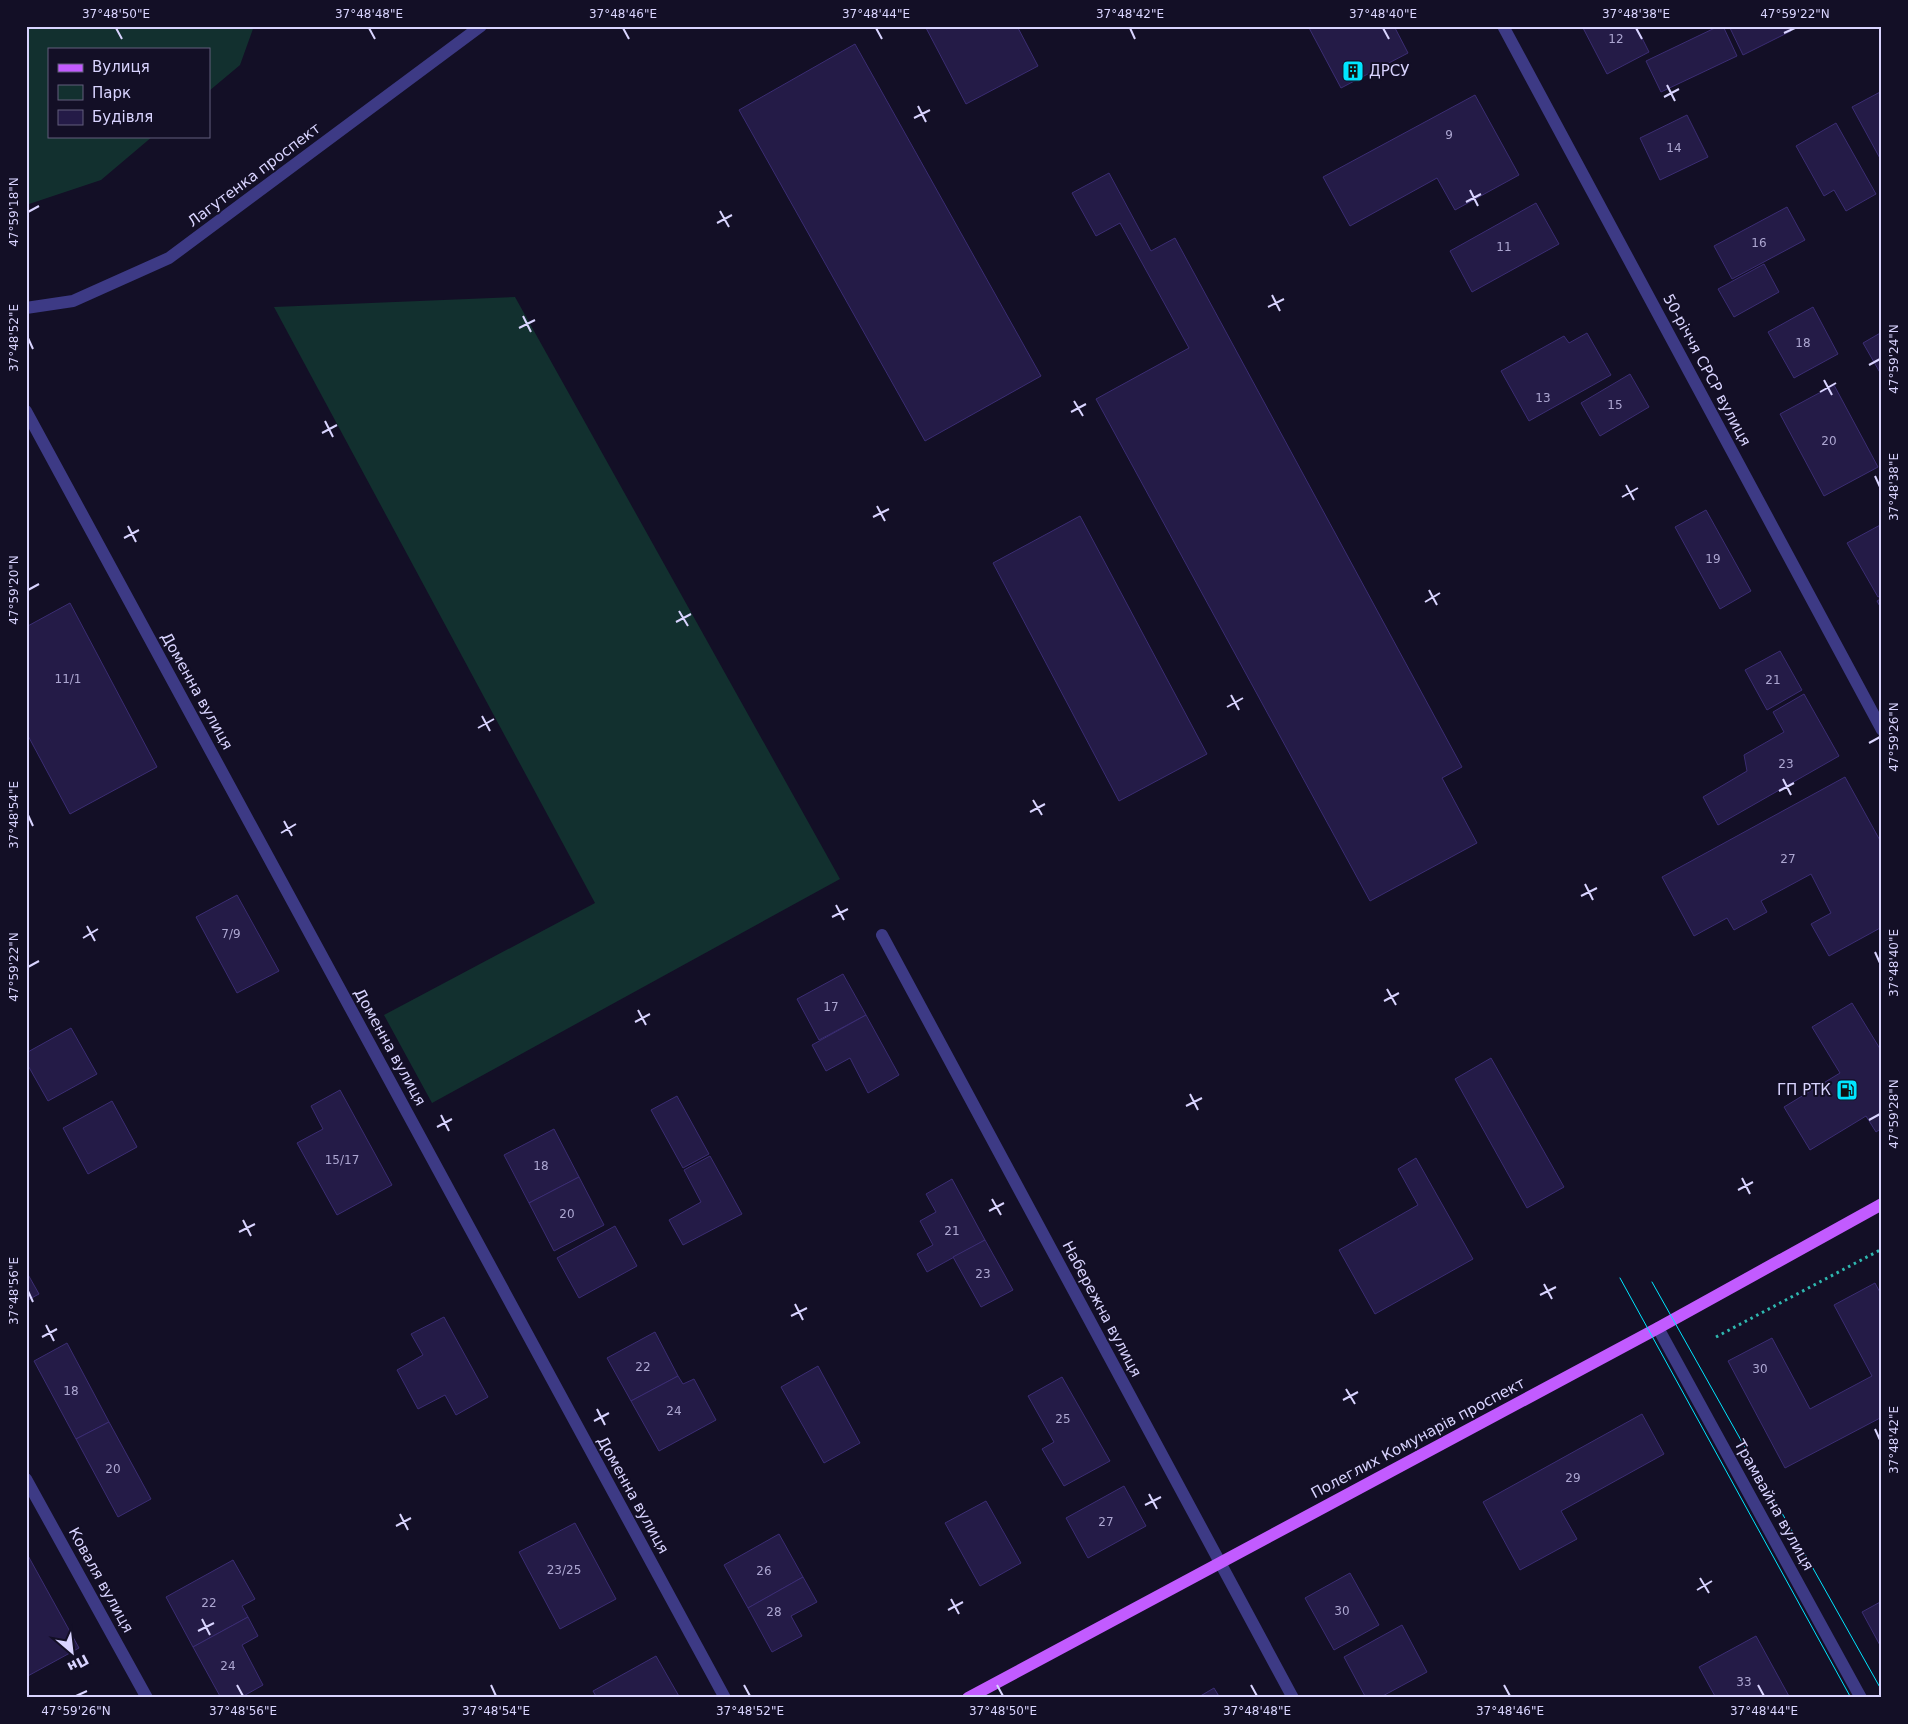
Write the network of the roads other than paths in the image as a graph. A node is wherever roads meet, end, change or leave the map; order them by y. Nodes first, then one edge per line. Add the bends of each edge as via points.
1 (480, 26) edge
2 (1503, 26) edge
3 (26, 308) edge
4 (26, 411) edge
5 (1882, 730) edge
6 (882, 935) dead end
7 (1882, 1204) edge
8 (1658, 1328) junction
9 (26, 1479) edge
10 (1220, 1562) junction
11 (147, 1698) edge
12 (725, 1698) edge
13 (968, 1698) edge
14 (1294, 1698) edge
15 (1861, 1698) edge

1 - 3 street, Лагутенка проспект via 170,258 73,301
2 - 5 street, 50-річчя СРСР вулиця
4 - 12 street, Доменна вулиця
6 - 10 street, Набережна вулиця
7 - 8 main road, Полеглих Комунарів проспект
8 - 10 main road, Полеглих Комунарів проспект
8 - 15 street, Трамвайна вулиця
9 - 11 street, Коваля вулиця
10 - 13 main road, Полеглих Комунарів проспект
10 - 14 street, Набережна вулиця

